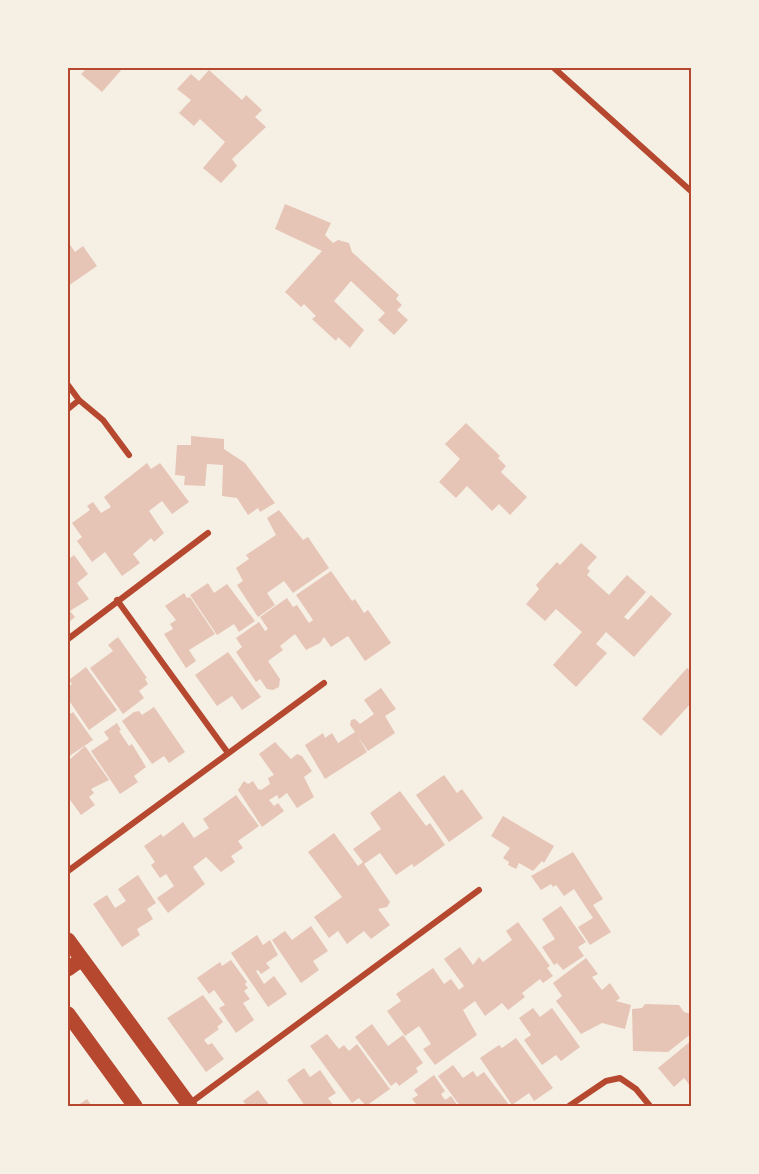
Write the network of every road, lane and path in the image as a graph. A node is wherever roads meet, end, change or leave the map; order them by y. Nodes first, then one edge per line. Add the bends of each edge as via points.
1 (554, 68) edge
2 (692, 192) edge
3 (68, 385) edge
4 (79, 400) junction
5 (68, 409) edge
6 (129, 455) dead end
7 (208, 533) dead end
8 (117, 600) junction
9 (68, 639) edge
10 (324, 683) dead end
11 (228, 753) junction
12 (68, 871) edge
13 (479, 890) dead end
14 (68, 940) edge
15 (82, 959) junction
16 (68, 969) edge
17 (68, 1014) edge
18 (190, 1106) edge
19 (135, 1107) edge
20 (569, 1107) edge
21 (650, 1107) edge

1 - 2 street
3 - 4 street
4 - 5 street
4 - 6 street via 103,420
7 - 8 street
8 - 9 street
8 - 11 street
10 - 11 street
11 - 12 street
13 - 18 street
14 - 15 main road
15 - 16 main road
15 - 18 main road
17 - 19 main road
20 - 21 street via 606,1081 620,1078 636,1089

